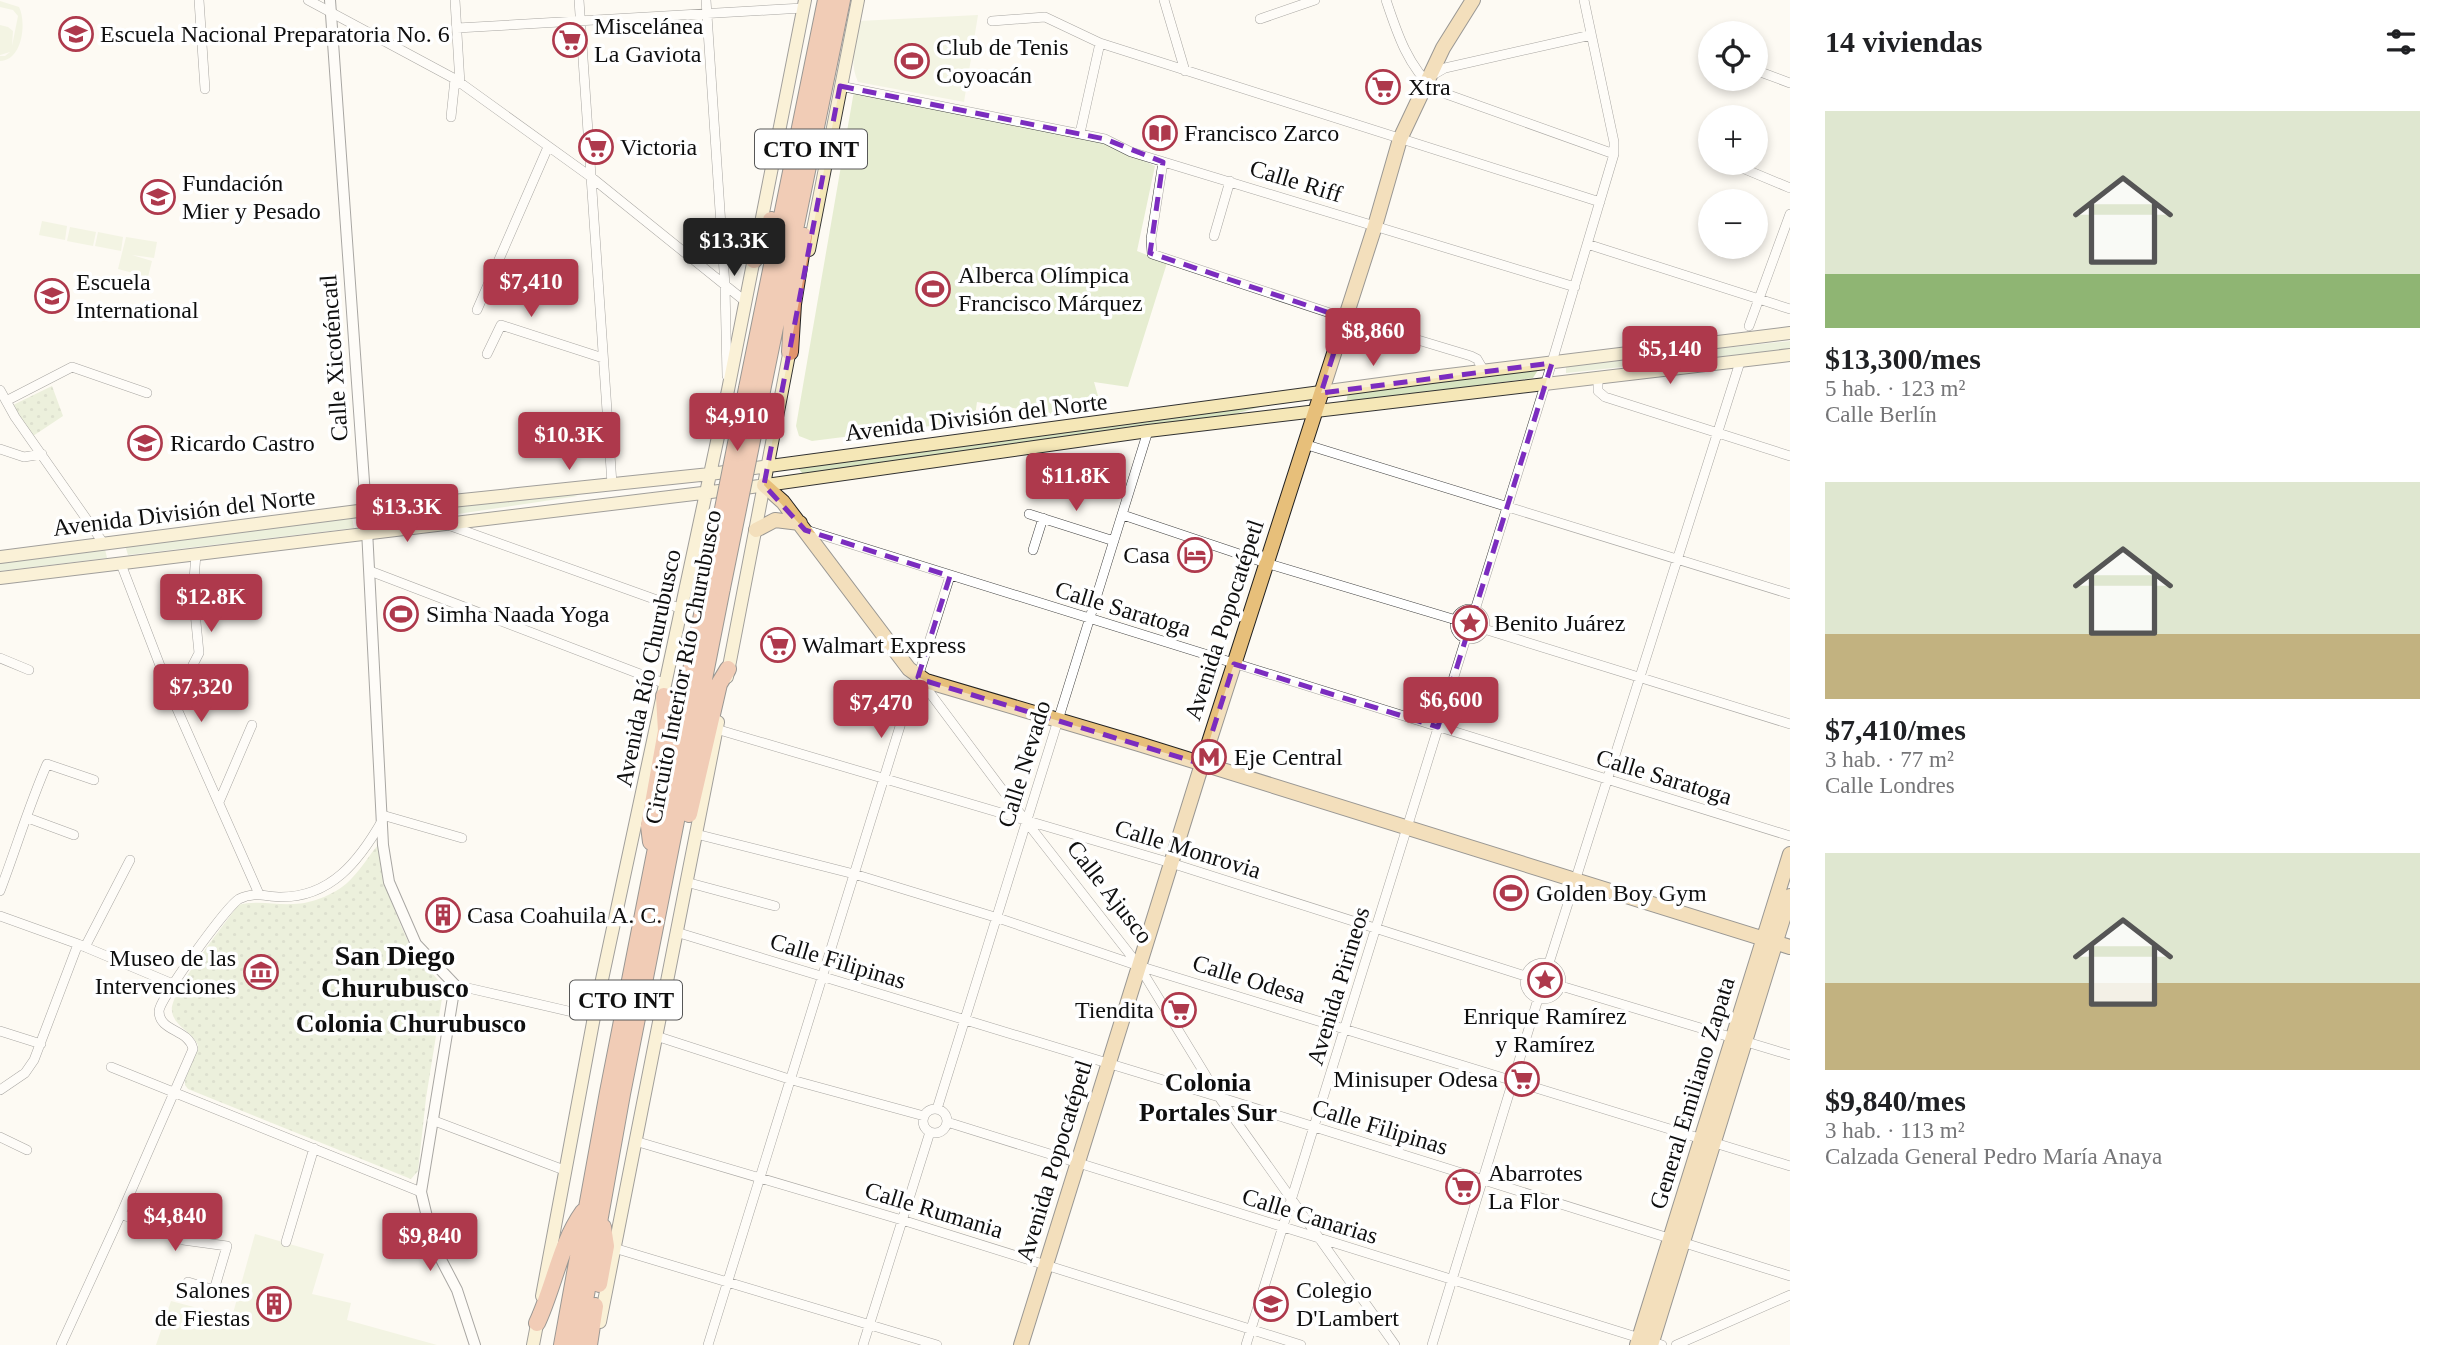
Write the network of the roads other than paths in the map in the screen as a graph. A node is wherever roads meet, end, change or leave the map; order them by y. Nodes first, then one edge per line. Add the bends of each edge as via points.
1 (199, 0) edge
2 (308, 0) edge
3 (455, 0) edge
4 (579, 0) edge
5 (706, 0) edge
6 (826, 0) edge
7 (842, 0) edge
8 (858, 0) edge
9 (1164, 0) edge
10 (1315, 0) edge
11 (1387, 0) edge
12 (1473, 0) edge
13 (1584, 0) edge
14 (804, 4) edge
15 (330, 6) edge
16 (707, 15) junction
17 (1260, 19) dead end
18 (581, 22) junction
19 (992, 22) dead end
20 (457, 29) junction
21 (1591, 35) junction
22 (1100, 43) junction
23 (1185, 71) junction
24 (1768, 75) edge
25 (458, 82) junction
26 (1426, 82) junction
27 (1790, 83) edge
28 (839, 86) junction
29 (205, 89) dead end
30 (807, 95) junction
31 (451, 117) dead end
32 (1080, 133) junction
33 (1400, 139) junction
34 (546, 151) junction
35 (1614, 154) junction
36 (1163, 162) junction
37 (1759, 175) edge
38 (591, 177) junction
39 (1230, 181) junction
40 (805, 183) junction
41 (1790, 188) edge
42 (1600, 202) junction
43 (1790, 214) edge
44 (1375, 226) junction
45 (1214, 236) dead end
46 (1587, 244) junction
47 (754, 260) junction
48 (725, 286) junction
49 (1575, 286) junction
50 (1759, 298) junction
51 (746, 302) junction
52 (1790, 309) edge
53 (477, 310) dead end
54 (1345, 318) junction
55 (1749, 326) dead end
56 (1790, 333) edge
57 (790, 352) junction
58 (487, 354) dead end
59 (1790, 355) edge
60 (603, 358) junction
61 (1740, 362) junction
62 (1552, 363) junction
63 (1484, 371) junction
64 (1598, 377) junction
65 (1546, 382) junction
66 (755, 389) junction
67 (0, 390) edge
68 (728, 390) junction
69 (1321, 392) junction
70 (147, 393) dead end
71 (1283, 398) junction
72 (6, 401) junction
73 (1315, 411) junction
74 (723, 413) junction
75 (777, 418) junction
76 (1238, 420) junction
77 (734, 424) junction
78 (720, 427) junction
79 (759, 427) junction
80 (1148, 430) junction
81 (1717, 435) junction
82 (773, 441) junction
83 (1304, 444) junction
84 (0, 449) edge
85 (42, 454) junction
86 (1790, 457) edge
87 (768, 465) junction
88 (710, 474) junction
89 (612, 484) junction
90 (764, 485) junction
91 (707, 491) junction
92 (1507, 506) junction
93 (366, 510) junction
94 (1029, 514) dead end
95 (1122, 515) junction
96 (1043, 518) junction
97 (701, 521) junction
98 (443, 523) junction
99 (756, 526) junction
100 (802, 527) junction
101 (368, 532) junction
102 (1114, 541) junction
103 (104, 544) junction
104 (1033, 550) dead end
105 (196, 554) junction
106 (0, 557) edge
107 (1676, 559) junction
108 (121, 564) junction
109 (1266, 564) junction
110 (370, 571) junction
111 (950, 576) junction
112 (0, 579) edge
113 (715, 586) junction
114 (1790, 594) edge
115 (682, 609) junction
116 (1475, 610) junction
117 (1090, 619) junction
118 (1456, 620) junction
119 (1484, 629) junction
120 (1466, 638) junction
121 (0, 658) edge
122 (1234, 664) junction
123 (728, 669) junction
124 (29, 670) dead end
125 (918, 677) junction
126 (1639, 677) junction
127 (665, 690) junction
128 (174, 702) junction
129 (1058, 719) junction
130 (901, 723) dead end
131 (1790, 724) edge
132 (252, 725) dead end
133 (1438, 727) junction
134 (716, 729) junction
135 (1202, 764) junction
136 (885, 777) junction
137 (94, 780) dead end
138 (1606, 780) junction
139 (219, 802) junction
140 (28, 818) junction
141 (382, 818) junction
142 (1025, 820) junction
143 (1407, 828) junction
144 (696, 834) junction
145 (74, 835) dead end
146 (1790, 836) edge
147 (462, 838) dead end
148 (1790, 854) edge
149 (655, 856) junction
150 (130, 860) dead end
151 (1171, 863) junction
152 (854, 874) junction
153 (1576, 880) junction
154 (686, 882) junction
155 (0, 891) edge
156 (259, 894) junction
157 (1790, 896) edge
158 (775, 906) dead end
159 (658, 912) junction
160 (0, 916) edge
161 (998, 918) junction
162 (1376, 927) junction
163 (677, 932) junction
164 (1770, 941) junction
165 (81, 946) junction
166 (1790, 947) edge
167 (1549, 964) junction
168 (1139, 966) junction
169 (1525, 976) junction
170 (823, 977) junction
171 (173, 984) junction
172 (455, 985) junction
173 (1561, 986) junction
174 (1538, 999) junction
175 (594, 1017) junction
176 (966, 1020) junction
177 (1344, 1029) junction
178 (0, 1031) edge
179 (656, 1036) junction
180 (1739, 1039) junction
181 (41, 1044) junction
182 (1790, 1055) edge
183 (1108, 1063) junction
184 (111, 1067) dead end
185 (792, 1080) junction
186 (1512, 1081) junction
187 (0, 1090) edge
188 (174, 1093) junction
189 (1219, 1097) junction
190 (937, 1109) junction
191 (924, 1116) junction
192 (432, 1120) junction
193 (947, 1122) junction
194 (1314, 1127) junction
195 (930, 1132) junction
196 (0, 1137) edge
197 (1707, 1140) junction
198 (635, 1141) junction
199 (314, 1148) junction
200 (27, 1150) dead end
201 (1077, 1163) junction
202 (1790, 1166) edge
203 (565, 1170) junction
204 (760, 1178) junction
205 (1482, 1179) junction
206 (421, 1192) junction
207 (1291, 1199) junction
208 (594, 1209) junction
209 (121, 1214) junction
210 (902, 1220) junction
211 (1282, 1228) junction
212 (1320, 1240) junction
213 (1676, 1240) junction
214 (286, 1242) dead end
215 (614, 1248) junction
216 (1046, 1265) junction
217 (1790, 1276) edge
218 (1452, 1280) junction
219 (729, 1281) junction
220 (188, 1282) dead end
221 (1790, 1294) edge
222 (537, 1323) junction
223 (870, 1324) junction
224 (1251, 1330) junction
225 (1648, 1343) edge
226 (61, 1345) edge
227 (475, 1345) edge
228 (533, 1345) edge
229 (562, 1345) edge
230 (577, 1345) edge
231 (589, 1345) edge
232 (595, 1345) edge
233 (708, 1345) edge
234 (863, 1345) edge
235 (937, 1345) edge
236 (1021, 1345) edge
237 (1246, 1345) edge
238 (1301, 1345) edge
239 (1395, 1345) edge
240 (1432, 1345) edge
241 (1676, 1345) edge

1 - 29 street
2 - 15 street
3 - 20 street
4 - 18 street
5 - 16 street
6 - 30 highway, Circuito Interior Río Churubusco / CTO INT
7 - 40 highway, Circuito Interior Río Churubusco / CTO INT
8 - 28 main road, CTO INT
9 - 23 street
10 - 17 street
11 - 26 street via 1404,48
12 - 26 main road, Avenida Popocatépetl
13 - 21 street
14 - 16 street
14 - 47 main road, Avenida Río Churubusco / CTO INT
15 - 25 street
15 - 93 street, Calle Xicoténcatl
16 - 18 street
16 - 48 street
18 - 20 street
18 - 38 street
19 - 22 street via 1045,17
20 - 25 street
21 - 26 street via 1445,68
21 - 35 street
22 - 23 street
22 - 32 street
23 - 33 street
24 - 27 street
25 - 31 street
25 - 34 street
26 - 33 main road, Avenida Popocatépetl
26 - 35 street via 1435,90
28 - 32 street, Calle Riff
28 - 57 main road, CTO INT
30 - 47 highway via 792,116 768,238
30 - 66 highway, Circuito Interior Río Churubusco / CTO INT
32 - 36 street, Calle Riff
33 - 42 street
33 - 44 main road, Avenida Popocatépetl
34 - 38 street
34 - 53 street
35 - 42 street
36 - 39 street, Calle Riff
36 - 54 street via 1152,254
37 - 41 street
38 - 48 street
38 - 60 street
39 - 44 street, Calle Riff
39 - 45 street
40 - 57 highway via 809,209
40 - 66 highway, Circuito Interior Río Churubusco / CTO INT
42 - 46 street
43 - 50 street
44 - 49 street, Calle Riff
44 - 54 main road, Avenida Popocatépetl
46 - 49 street
46 - 50 street
47 - 51 main road, Avenida Río Churubusco / CTO INT
48 - 51 street
48 - 68 street
49 - 62 street
50 - 52 street
50 - 55 street
51 - 68 main road, Avenida Río Churubusco / CTO INT
54 - 63 street via 1471,356
54 - 69 main road, Avenida Popocatépetl
56 - 62 main road, Avenida División del Norte
57 - 75 main road, CTO INT
58 - 60 street via 501,324
59 - 61 main road, Avenida División del Norte
60 - 89 street
61 - 64 main road, Avenida División del Norte
61 - 81 street
62 - 63 main road, Avenida División del Norte
62 - 65 street
63 - 69 main road, Avenida División del Norte
64 - 65 main road, Avenida División del Norte
64 - 81 street via 1598,390 1605,397
65 - 73 main road, Avenida División del Norte
65 - 92 street
66 - 113 highway, Circuito Interior Río Churubusco / CTO INT, bridge
67 - 72 street
68 - 74 main road, Avenida Río Churubusco / CTO INT
69 - 71 main road, Avenida División del Norte
69 - 73 main road, Avenida Popocatépetl
70 - 72 street via 72,367
71 - 76 main road via 1290,402 1288,409
71 - 87 main road, Avenida División del Norte
72 - 85 street
73 - 76 main road, Avenida División del Norte
73 - 83 main road, Avenida Popocatépetl
74 - 77 main road
74 - 78 main road, Avenida Río Churubusco / CTO INT
75 - 79 main road
75 - 82 main road, CTO INT
76 - 80 main road, Avenida División del Norte
77 - 78 main road
77 - 79 main road
78 - 88 main road, Avenida Río Churubusco / CTO INT
79 - 82 main road
80 - 90 main road, Avenida División del Norte
80 - 95 street, Calle Nevado
81 - 86 street
81 - 107 street
82 - 87 main road, CTO INT
83 - 92 street
83 - 109 main road, Avenida Popocatépetl
84 - 85 street via 23,457
85 - 103 street
87 - 88 main road, Avenida División del Norte
87 - 90 main road, CTO INT
88 - 89 main road, Avenida División del Norte
88 - 91 main road, Avenida Río Churubusco / CTO INT
89 - 93 main road, Avenida División del Norte
90 - 91 main road, Avenida División del Norte
90 - 99 main road, CTO INT
90 - 100 main road, Calle Ajusco
91 - 97 main road, Avenida Río Churubusco / CTO INT
91 - 98 main road, Avenida División del Norte
92 - 107 street
92 - 116 street
93 - 101 street, Calle Xicoténcatl
93 - 103 main road, Avenida División del Norte
94 - 96 street
95 - 102 street, Calle Nevado
95 - 109 street
96 - 102 street
96 - 104 street
97 - 99 main road via 714,515 748,514
97 - 115 main road, Avenida Río Churubusco / CTO INT
98 - 101 main road, Avenida División del Norte
98 - 115 street
99 - 100 main road via 775,520
99 - 123 main road, CTO INT
100 - 111 street, Calle Saratoga
100 - 125 main road, Calle Ajusco
101 - 105 main road, Avenida División del Norte
101 - 110 street, Calle Xicoténcatl
102 - 117 street, Calle Nevado
103 - 106 main road, Avenida División del Norte
105 - 108 main road, Avenida División del Norte
105 - 128 street via 193,592 199,653
107 - 114 street
107 - 126 street
108 - 112 main road, Avenida División del Norte
108 - 128 street
109 - 118 street
109 - 122 main road, Avenida Popocatépetl
110 - 127 street
110 - 141 street, Calle Xicoténcatl
111 - 117 street, Calle Saratoga
111 - 125 street
113 - 149 highway, Circuito Interior Río Churubusco / CTO INT
113 - 159 highway, Circuito Interior Río Churubusco / CTO INT
115 - 127 main road, Avenida Río Churubusco / CTO INT
116 - 118 street via 1466,609
116 - 119 street via 1483,615
117 - 122 street, Calle Saratoga
117 - 129 street, Calle Nevado
118 - 120 street via 1457,631
119 - 120 street via 1476,638
119 - 126 street
120 - 133 street, Avenida Pirineos
121 - 124 street
122 - 133 street, Calle Saratoga
122 - 135 main road, Avenida Popocatépetl
123 - 134 main road, CTO INT
123 - 159 highway via 719,684 677,870
125 - 129 main road
125 - 142 street, Calle Ajusco
126 - 131 street
126 - 138 street
127 - 149 highway via 666,731 649,835
127 - 175 main road, Avenida Río Churubusco / CTO INT
128 - 139 street
129 - 135 main road
129 - 142 street, Calle Nevado
130 - 136 street
132 - 139 street
133 - 138 street, Calle Saratoga
133 - 143 street, Avenida Pirineos
134 - 136 street, Calle Monrovia
134 - 144 main road, CTO INT
135 - 143 main road
135 - 151 main road, Avenida Popocatépetl
136 - 142 street, Calle Monrovia
136 - 152 street
137 - 140 street via 47,764
138 - 146 street, Calle Saratoga
138 - 153 street
139 - 156 street
140 - 145 street
140 - 155 street
141 - 147 street
141 - 156 street via 356,862 335,881 299,896
141 - 172 street, Calle Xicoténcatl via 389,882 416,944
142 - 151 street, Calle Monrovia
142 - 161 street, Calle Nevado
142 - 168 street, Calle Ajusco
143 - 153 main road
143 - 162 street, Avenida Pirineos
144 - 152 street, Calle Odesa
144 - 154 main road, CTO INT
148 - 164 main road, General Emiliano Zapata
149 - 208 highway, Circuito Interior Río Churubusco / CTO INT
150 - 165 street
151 - 162 street, Calle Monrovia
151 - 168 main road, Avenida Popocatépetl
152 - 161 street, Calle Odesa
152 - 170 street
153 - 164 main road
153 - 167 street
154 - 158 street
154 - 163 main road, CTO INT
156 - 171 street via 230,906
157 - 164 main road, General Emiliano Zapata
159 - 208 highway, Circuito Interior Río Churubusco / CTO INT
160 - 165 street
161 - 168 street, Calle Odesa
161 - 176 street, Calle Nevado
162 - 169 street, Calle Monrovia
162 - 177 street, Avenida Pirineos
163 - 170 street, Calle Filipinas
163 - 179 main road, CTO INT
164 - 166 main road
164 - 180 main road, General Emiliano Zapata
165 - 171 street
165 - 181 street
167 - 169 street via 1532,967
167 - 173 street via 1560,975
168 - 177 street, Calle Odesa
168 - 183 main road, Avenida Popocatépetl
168 - 189 street, Calle Ajusco
169 - 174 street via 1526,988
170 - 176 street, Calle Filipinas
170 - 185 street
171 - 188 street via 160,1006 160,1018 189,1038 193,1049
172 - 175 street
172 - 192 street
173 - 174 street via 1549,998
173 - 180 street
174 - 186 street
175 - 203 main road, Avenida Río Churubusco / CTO INT
176 - 183 street, Calle Filipinas
176 - 190 street, Calle Nevado
177 - 186 street, Calle Odesa
177 - 194 street, Avenida Pirineos
178 - 181 street
179 - 185 street
179 - 198 main road, CTO INT
180 - 182 street
180 - 197 main road, General Emiliano Zapata
181 - 187 street via 25,1073
183 - 189 street, Calle Filipinas
183 - 201 main road, Avenida Popocatépetl
184 - 188 street
185 - 191 street
185 - 204 street
186 - 197 street, Calle Odesa
186 - 205 street
188 - 199 street
188 - 209 street
189 - 194 street, Calle Filipinas
189 - 207 street, Calle Ajusco
190 - 191 street
190 - 193 street
191 - 195 street
192 - 203 street
192 - 206 street
193 - 195 street via 941,1131
193 - 201 street, Calle Canarias
194 - 205 street, Calle Filipinas
194 - 207 street, Avenida Pirineos
195 - 210 street
196 - 200 street
197 - 202 street, Calle Odesa
197 - 213 main road, General Emiliano Zapata
198 - 204 street, Calle Rumania
198 - 215 main road, CTO INT
199 - 206 street
199 - 214 street
201 - 211 street, Calle Canarias
201 - 216 main road, Avenida Popocatépetl
203 - 222 main road, Avenida Río Churubusco / CTO INT
204 - 210 street, Calle Rumania
204 - 219 street
205 - 213 street, Calle Filipinas
205 - 218 street
206 - 227 street via 434,1246 457,1290
207 - 211 street, Avenida Pirineos
207 - 212 street, Calle Ajusco
208 - 222 highway via 572,1227
208 - 229 highway, Circuito Interior Río Churubusco / CTO INT
208 - 230 highway, Circuito Interior Río Churubusco / CTO INT
208 - 231 highway via 606,1246
209 - 220 street via 183,1240 227,1245 214,1290
209 - 226 street
210 - 216 street, Calle Rumania
210 - 223 street
211 - 212 street, Calle Canarias
211 - 224 street, Avenida Pirineos
212 - 218 street, Calle Canarias
212 - 239 street, Calle Ajusco
213 - 217 street, Calle Filipinas
213 - 225 main road, General Emiliano Zapata
215 - 219 street
215 - 232 main road, CTO INT
216 - 224 street, Calle Rumania
216 - 236 main road, Avenida Popocatépetl
218 - 225 street, Calle Canarias
218 - 240 street
219 - 223 street
219 - 233 street
221 - 241 street
222 - 228 main road, Avenida Río Churubusco / CTO INT
223 - 234 street
223 - 235 street
224 - 237 street, Avenida Pirineos
224 - 238 street, Calle Rumania

